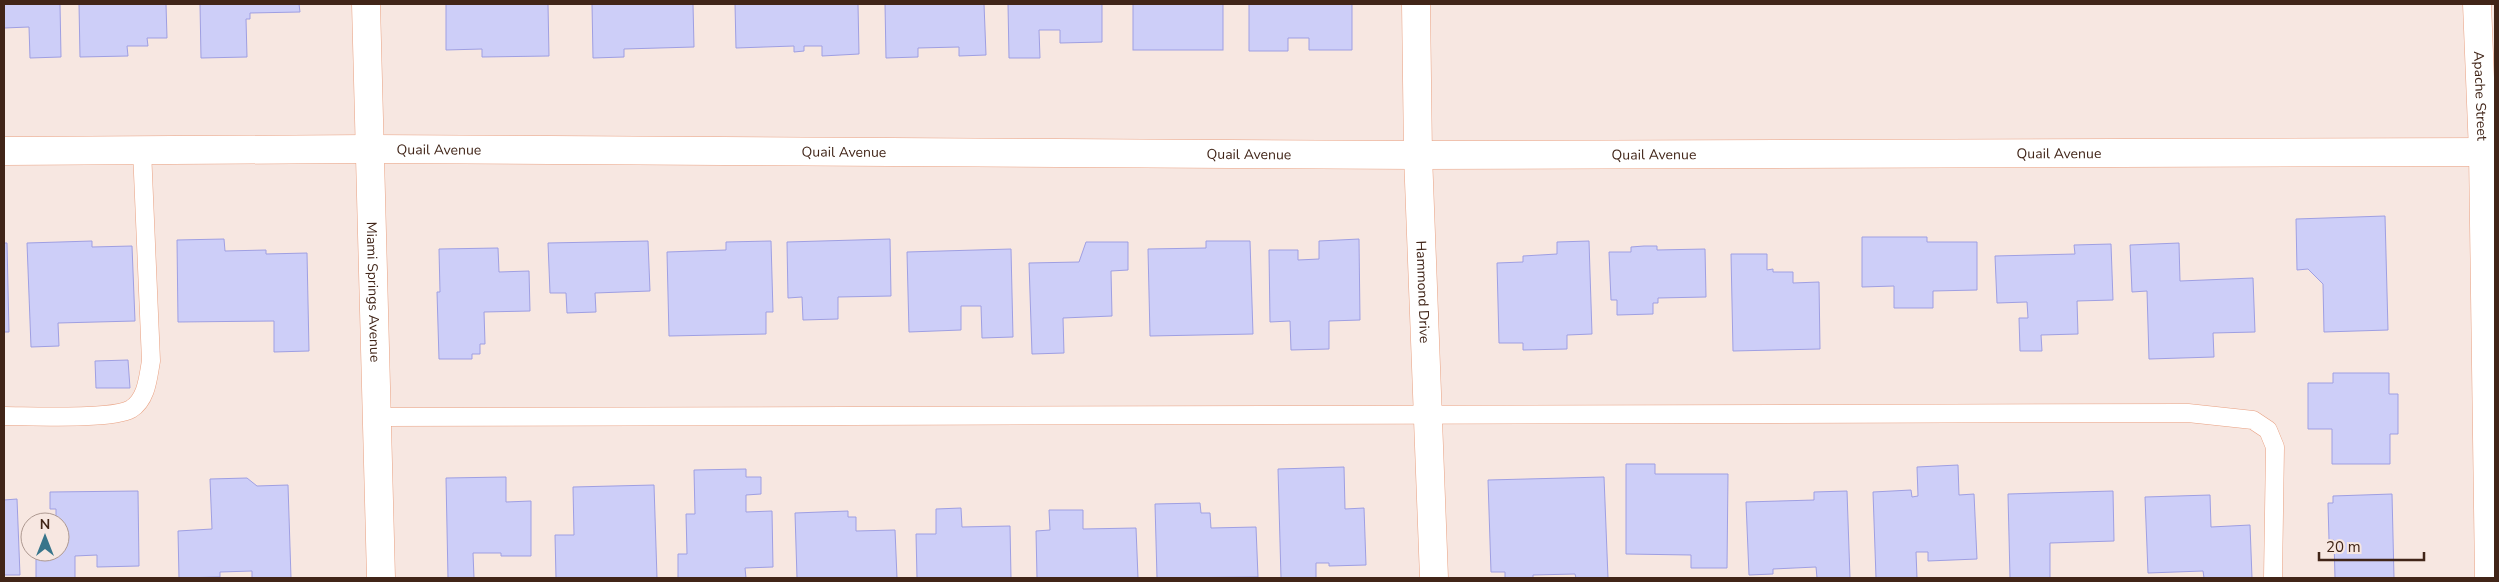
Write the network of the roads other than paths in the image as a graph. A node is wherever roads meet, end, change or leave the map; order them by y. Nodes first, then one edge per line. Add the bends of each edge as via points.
1 (366, 4) edge
2 (1416, 4) edge
3 (2478, 4) edge
4 (142, 150) junction
5 (370, 150) junction
6 (4, 151) edge
7 (2489, 152) edge
8 (1418, 155) junction
9 (1427, 414) junction
10 (4, 416) edge
11 (377, 417) junction
12 (381, 578) edge
13 (1434, 578) edge
14 (2273, 578) edge
15 (2489, 578) edge

1 - 5 street, Miami Springs Avenue
2 - 8 street, Hammond Drive
3 - 7 street, Apache Street
4 - 5 street, Quail Avenue
4 - 6 street, Quail Avenue
4 - 10 lane via 150,361 145,392 132,409 112,415
5 - 8 street, Quail Avenue
5 - 11 street, Miami Springs Avenue
7 - 8 street, Quail Avenue
7 - 15 street, Apache Street
8 - 9 street, Hammond Drive
9 - 11 lane
9 - 13 street, Hammond Drive
9 - 14 lane via 2188,414 2253,420 2268,430 2275,447
11 - 12 street, Miami Springs Avenue

